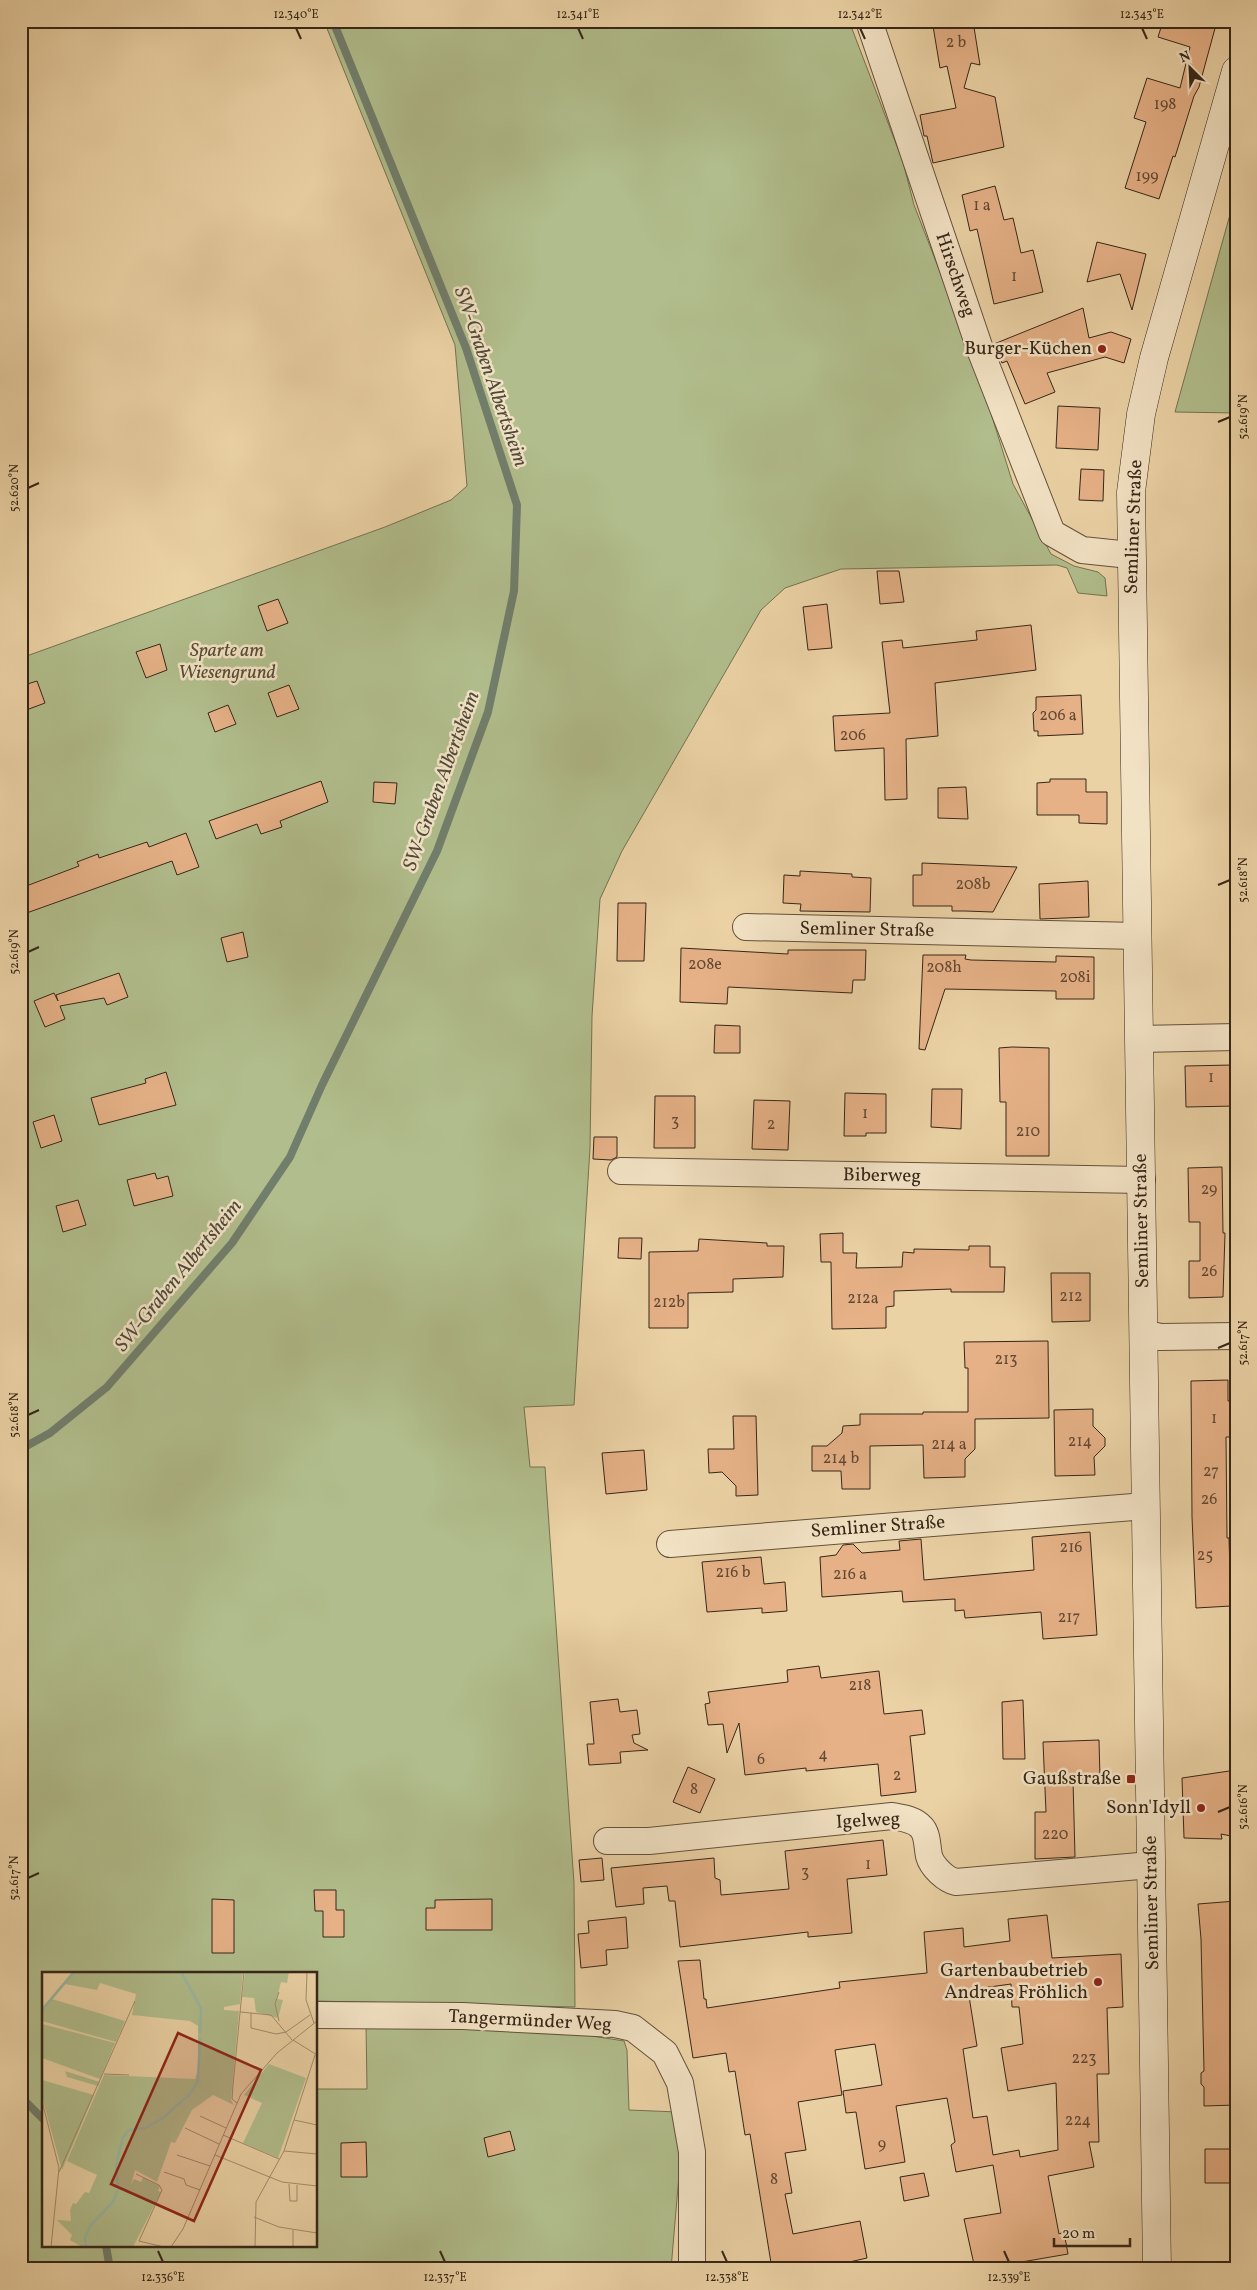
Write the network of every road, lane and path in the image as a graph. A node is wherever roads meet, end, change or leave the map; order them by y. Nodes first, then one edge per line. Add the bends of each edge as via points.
1 (869, 21) edge
2 (1236, 71) edge
3 (1130, 555) junction
4 (746, 927) dead end
5 (1138, 936) junction
6 (1236, 1037) edge
7 (1139, 1039) junction
8 (621, 1171) dead end
9 (1142, 1180) junction
10 (1143, 1334) junction
11 (1236, 1336) edge
12 (1146, 1506) junction
13 (670, 1544) dead end
14 (607, 1841) dead end
15 (1151, 1865) junction
16 (318, 2015) edge
17 (692, 2269) edge
18 (1157, 2269) edge

1 - 3 street, Hirschweg via 981,352 1052,533 1082,550
2 - 3 street, Semliner Straße via 1141,414 1131,492
3 - 5 street, Semliner Straße
4 - 5 street, Semliner Straße
5 - 7 street, Semliner Straße
6 - 7 street
7 - 9 street, Semliner Straße
8 - 9 street, Biberweg
9 - 10 street, Semliner Straße
10 - 11 street via 1160,1337
10 - 12 street, Semliner Straße
12 - 13 street, Semliner Straße
12 - 15 street, Semliner Straße
14 - 15 street, Igelweg via 649,1840 892,1816 909,1819 922,1827 930,1859 939,1871 956,1882
15 - 18 street, Semliner Straße
16 - 17 street, Tangermünder Weg via 463,2016 615,2024 633,2028 665,2054 680,2083 692,2152

